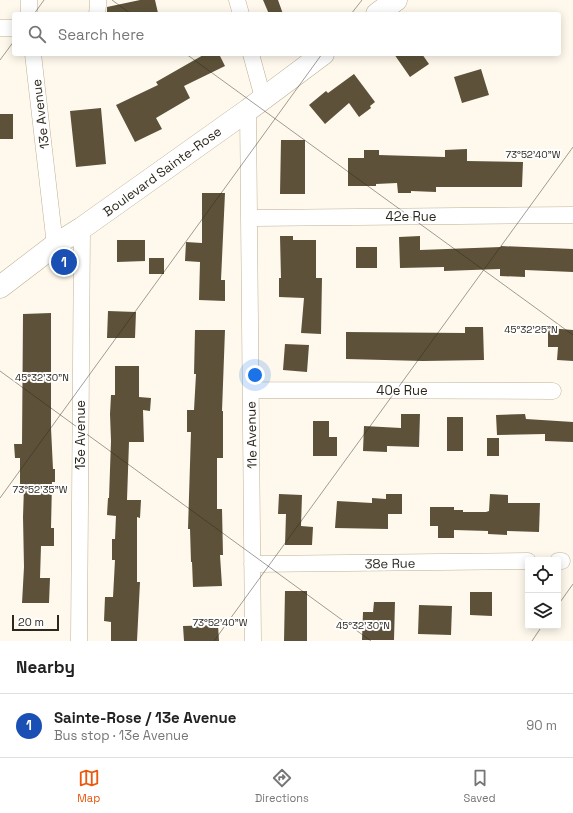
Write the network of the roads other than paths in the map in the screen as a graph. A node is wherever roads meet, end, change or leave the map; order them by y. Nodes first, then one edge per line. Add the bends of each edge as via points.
1 (29, 0) edge
2 (98, 0) edge
3 (237, 0) edge
4 (396, 0) edge
5 (376, 9) edge
6 (29, 12) edge
7 (97, 12) edge
8 (240, 12) edge
9 (0, 28) edge
10 (12, 28) edge
11 (32, 56) edge
12 (251, 56) edge
13 (320, 56) edge
14 (256, 104) junction
15 (573, 215) edge
16 (249, 218) junction
17 (82, 228) junction
18 (55, 245) junction
19 (0, 287) edge
20 (251, 390) junction
21 (553, 391) dead end
22 (525, 561) edge
23 (252, 564) junction
24 (79, 641) edge
25 (253, 641) edge

1 - 6 street
2 - 7 street
3 - 8 street
4 - 5 street
9 - 10 street
11 - 18 street, 13e Avenue
12 - 14 street, 11e Avenue
13 - 14 street, Boulevard Sainte-Rose
14 - 16 street, 11e Avenue
14 - 17 street, Boulevard Sainte-Rose
15 - 16 street, 42e Rue
16 - 20 street, 11e Avenue
17 - 18 street, Boulevard Sainte-Rose
17 - 24 street, 13e Avenue
18 - 19 street, Boulevard Sainte-Rose
20 - 21 street, 40e Rue
20 - 23 street, 11e Avenue
22 - 23 street, 38e Rue
23 - 25 street, 11e Avenue

